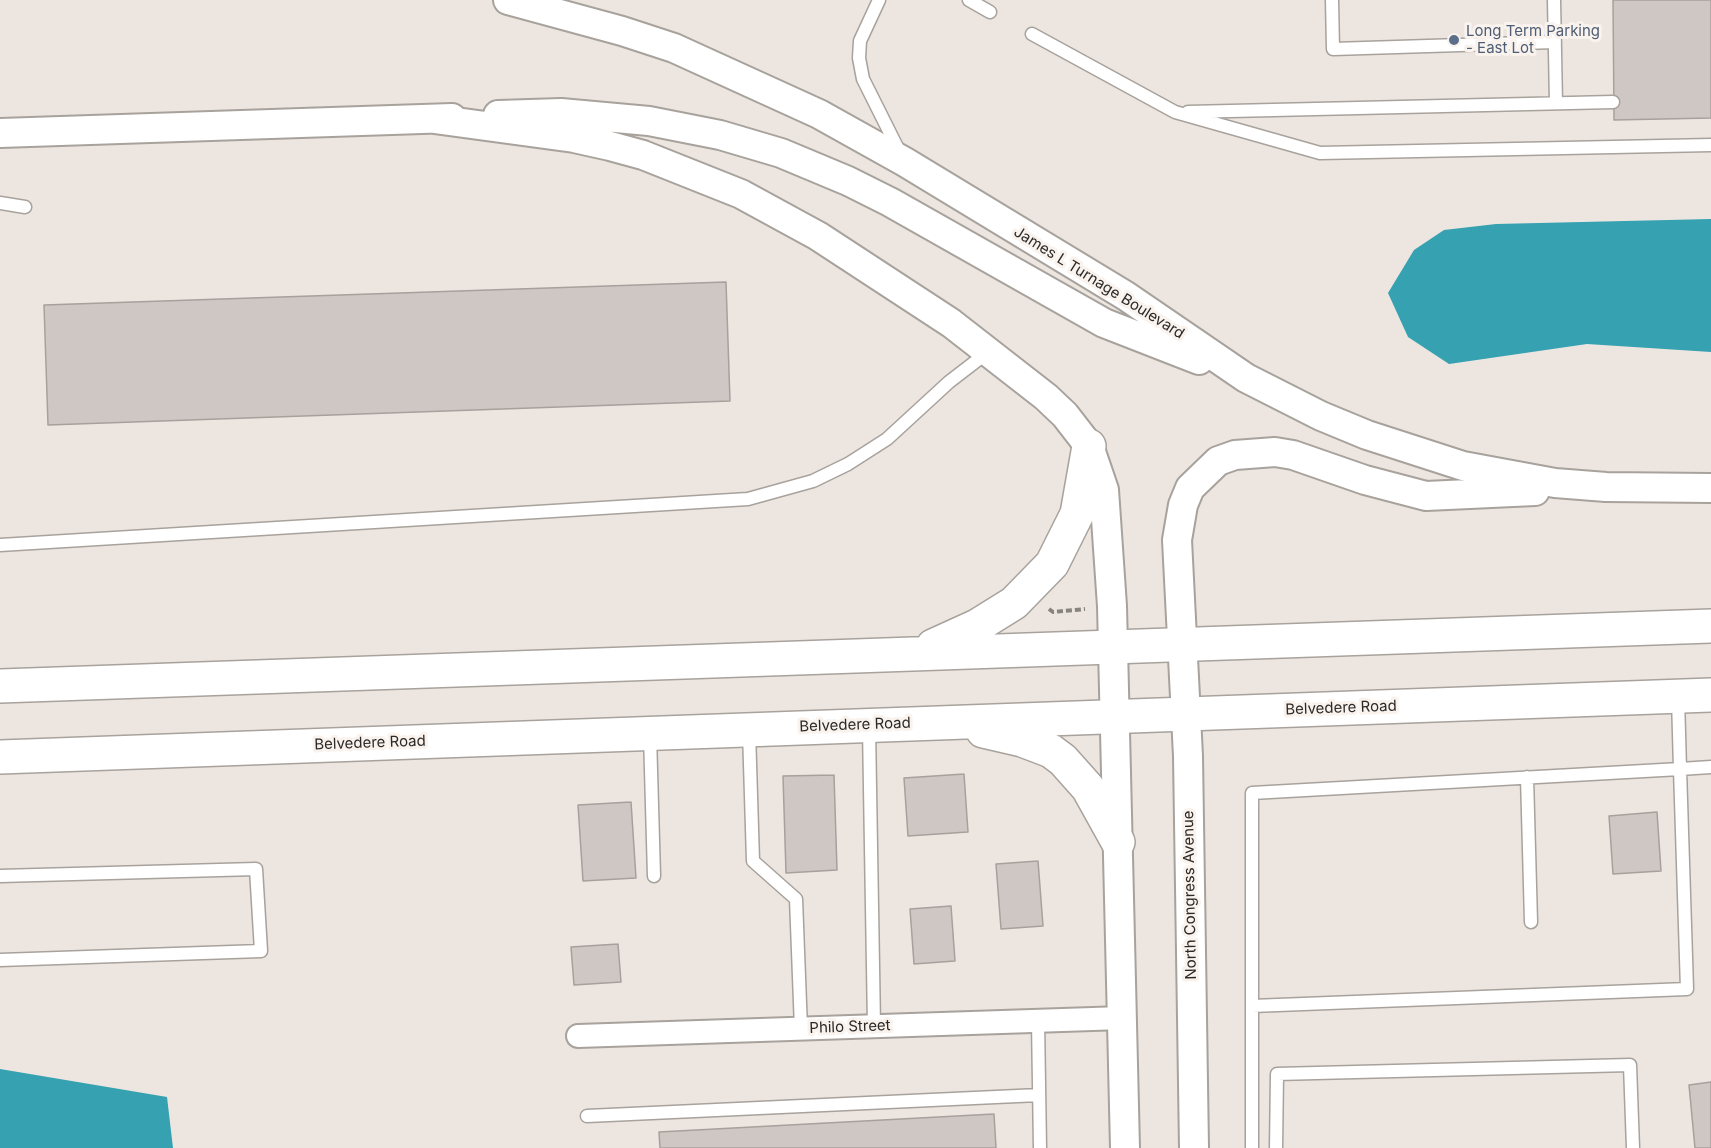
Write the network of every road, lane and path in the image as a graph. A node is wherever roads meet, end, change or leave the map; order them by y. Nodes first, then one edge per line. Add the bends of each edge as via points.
1 (508, 0) edge
2 (879, 0) edge
3 (969, 0) edge
4 (1332, 0) edge
5 (1554, 0) edge
6 (990, 12) dead end
7 (1032, 34) dead end
8 (1555, 42) junction
9 (1613, 102) dead end
10 (1556, 103) junction
11 (1175, 112) junction
12 (434, 119) junction
13 (0, 133) edge
14 (1711, 145) edge
15 (905, 162) junction
16 (0, 203) edge
17 (25, 207) dead end
18 (989, 351) junction
19 (1246, 378) junction
20 (1089, 446) junction
21 (1606, 487) junction
22 (1711, 488) edge
23 (0, 545) edge
24 (1042, 602) dead end
25 (1089, 609) dead end
26 (1711, 626) edge
27 (1181, 643) junction
28 (1114, 645) junction
29 (920, 653) junction
30 (0, 686) edge
31 (1711, 695) edge
32 (1678, 696) junction
33 (1186, 714) junction
34 (1115, 715) junction
35 (938, 722) junction
36 (868, 724) junction
37 (749, 729) junction
38 (650, 733) junction
39 (0, 757) edge
40 (1711, 767) edge
41 (1680, 768) junction
42 (1527, 777) junction
43 (1118, 842) junction
44 (0, 876) edge
45 (654, 876) dead end
46 (1531, 922) dead end
47 (0, 960) edge
48 (1252, 1006) junction
49 (1123, 1018) junction
50 (1038, 1021) junction
51 (874, 1026) junction
52 (801, 1029) junction
53 (578, 1036) dead end
54 (1039, 1095) junction
55 (587, 1116) dead end
56 (1040, 1148) edge
57 (1125, 1148) edge
58 (1194, 1148) edge
59 (1252, 1148) edge
60 (1276, 1148) edge
61 (1633, 1148) edge

1 - 15 street, James L Turnage Boulevard via 622,30 693,56 819,114
2 - 15 lane via 860,41 859,58 863,79
3 - 6 lane
4 - 8 lane via 1333,49
5 - 8 lane
7 - 11 lane
8 - 10 lane
9 - 10 lane
10 - 11 lane
11 - 14 lane via 1320,153
12 - 13 street
12 - 18 street via 574,138 643,155 705,178 818,236
12 - 19 street via 590,114 686,127 749,142 869,191 1104,323
15 - 19 street, James L Turnage Boulevard via 1126,296
16 - 17 lane
18 - 20 street via 1047,397
18 - 23 lane via 887,439 848,464 813,481 748,499
19 - 21 street, James L Turnage Boulevard via 1321,416 1413,451 1509,475
20 - 28 street via 1102,477 1106,503
20 - 29 main road via 1077,514 1062,548 1042,576 1014,603
21 - 22 street, James L Turnage Boulevard
21 - 27 street, North Congress Avenue via 1426,496 1293,455 1254,452 1218,461 1190,488 1178,523
24 - 25 path via 1053,612
26 - 27 main road
27 - 28 main road
27 - 33 street, North Congress Avenue
28 - 29 main road
28 - 34 street
29 - 30 main road
31 - 32 main road, Belvedere Road
32 - 33 main road, Belvedere Road
32 - 41 lane
33 - 34 main road, Belvedere Road
33 - 58 street, North Congress Avenue
34 - 35 main road, Belvedere Road
34 - 43 street
35 - 36 main road, Belvedere Road
35 - 43 main road via 1023,740 1051,751 1088,788
36 - 37 main road, Belvedere Road
36 - 51 lane
37 - 38 main road, Belvedere Road
37 - 52 lane via 753,861 796,899
38 - 39 main road, Belvedere Road
38 - 45 lane
40 - 41 lane
41 - 42 lane
41 - 48 lane via 1688,989
42 - 46 lane
42 - 48 lane via 1252,793
43 - 49 street
44 - 47 lane via 256,868 261,951
48 - 59 lane
49 - 50 street, Philo Street
49 - 57 street
50 - 51 street, Philo Street
50 - 54 lane
51 - 52 street, Philo Street
52 - 53 street, Philo Street
54 - 55 lane
54 - 56 lane
60 - 61 lane via 1277,1074 1629,1065

